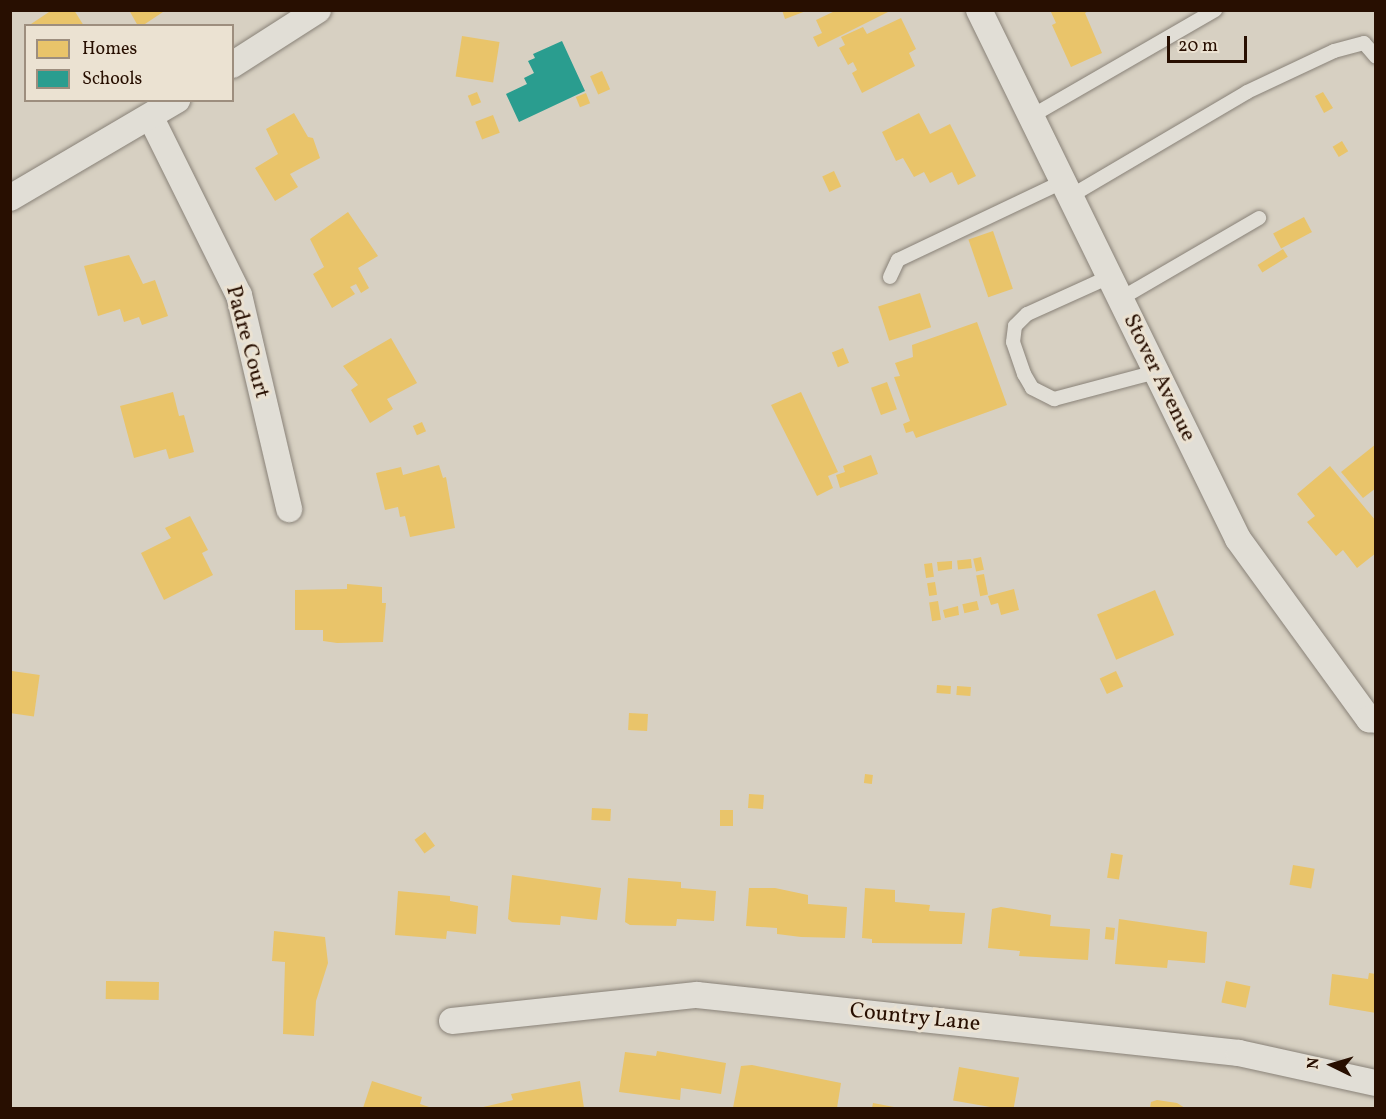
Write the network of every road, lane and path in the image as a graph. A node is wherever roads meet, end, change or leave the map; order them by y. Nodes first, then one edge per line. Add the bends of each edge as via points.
1 (318, 10) edge
2 (979, 10) edge
3 (1215, 10) edge
4 (1376, 57) edge
5 (234, 64) edge
6 (174, 102) edge
7 (1030, 117) junction
8 (150, 118) junction
9 (1066, 190) junction
10 (10, 198) edge
11 (1259, 218) dead end
12 (1109, 277) junction
13 (890, 278) dead end
14 (1120, 299) junction
15 (1156, 372) junction
16 (289, 509) dead end
17 (1376, 720) edge
18 (452, 1021) dead end
19 (1376, 1083) edge

1 - 5 street
2 - 7 street, Stover Avenue
3 - 7 lane
4 - 9 lane via 1364,43 1334,51 1246,92
6 - 8 street
7 - 9 street, Stover Avenue
8 - 10 street
8 - 16 street, Padre Court via 238,295
9 - 12 street, Stover Avenue
9 - 13 lane via 898,260
11 - 14 lane
12 - 14 street, Stover Avenue
12 - 15 lane via 1027,314 1015,326 1013,342 1024,374 1032,388 1054,399
14 - 15 street, Stover Avenue
15 - 17 street, Stover Avenue via 1238,539 1369,719
18 - 19 street, Country Lane via 697,995 1239,1053

